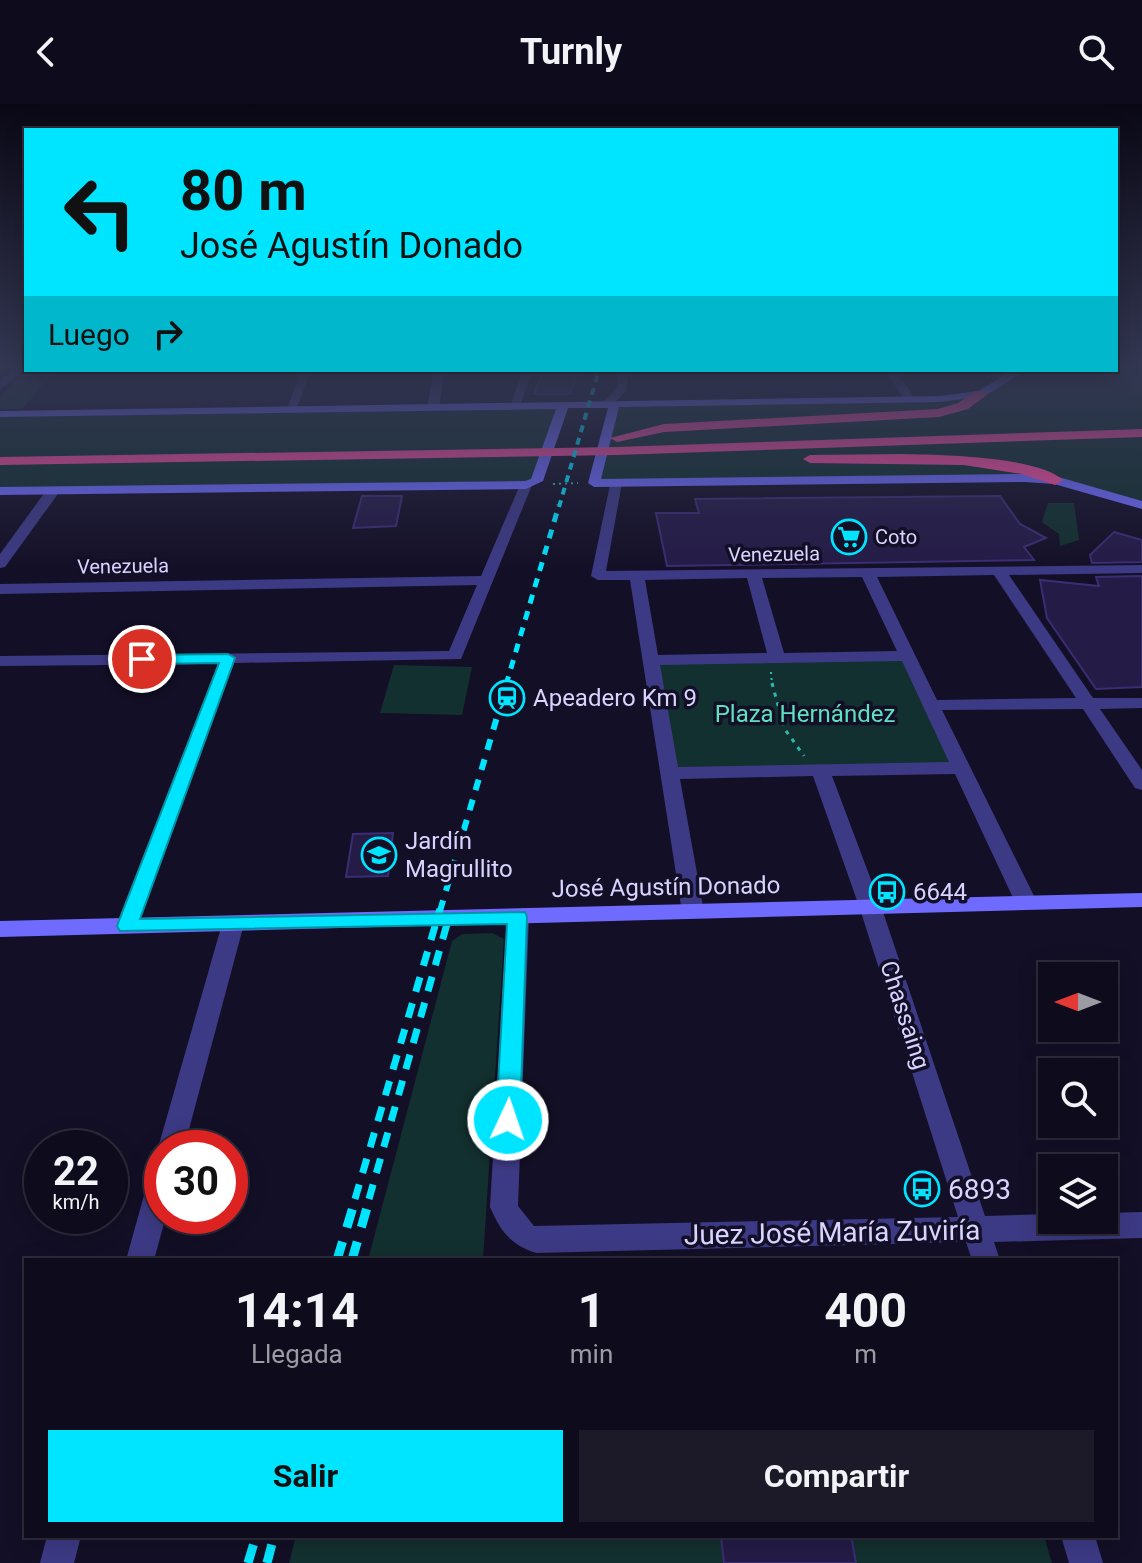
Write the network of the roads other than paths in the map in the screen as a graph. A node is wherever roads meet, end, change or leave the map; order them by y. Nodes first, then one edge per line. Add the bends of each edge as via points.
1 (553, 435) edge
2 (604, 435) edge
3 (643, 435) edge
4 (891, 435) edge
5 (617, 444) junction
6 (0, 446) edge
7 (527, 446) junction
8 (0, 461) edge
9 (1055, 480) junction
10 (616, 483) junction
11 (526, 485) junction
12 (0, 491) edge
13 (53, 491) junction
14 (1142, 505) edge
15 (0, 564) edge
16 (1142, 569) edge
17 (998, 570) junction
18 (867, 572) junction
19 (753, 574) junction
20 (637, 576) junction
21 (486, 580) junction
22 (0, 589) edge
23 (907, 656) junction
24 (228, 658) junction
25 (777, 658) junction
26 (649, 660) junction
27 (0, 661) edge
28 (1088, 703) junction
29 (1142, 703) edge
30 (931, 705) junction
31 (961, 768) junction
32 (821, 771) junction
33 (668, 773) junction
34 (1142, 784) edge
35 (1142, 900) edge
36 (1026, 902) junction
37 (871, 909) junction
38 (693, 912) junction
39 (518, 917) junction
40 (233, 924) junction
41 (127, 926) junction
42 (0, 929) edge
43 (176, 1130) edge
44 (1142, 1225) edge
45 (975, 1229) junction
46 (147, 1234) edge
47 (141, 1258) edge
48 (985, 1258) edge
49 (63, 1538) edge
50 (1079, 1538) edge
51 (57, 1563) edge
52 (1086, 1563) edge

1 - 11 main road via 537,481
2 - 10 main road via 594,483
3 - 5 highway
4 - 5 highway
5 - 7 highway
5 - 9 highway via 808,459 968,459
6 - 7 highway
7 - 8 highway
9 - 10 main road
9 - 14 main road
10 - 20 street, Venezuela via 598,576
11 - 13 main road
11 - 21 street
12 - 13 main road
13 - 15 street
16 - 17 street, Venezuela
17 - 18 street, Venezuela
17 - 28 street
18 - 19 street, Venezuela
18 - 23 street
19 - 20 street, Venezuela
19 - 25 street
20 - 26 street
21 - 22 street, Venezuela
21 - 24 street via 455,656
23 - 25 street
23 - 30 street
24 - 27 street
24 - 41 street
25 - 26 street
26 - 33 street
28 - 29 street
28 - 30 street
28 - 34 street
30 - 31 street
31 - 32 street
31 - 36 street
32 - 33 street
32 - 37 street, Chassaing
33 - 38 street
35 - 36 main road, José Agustín Donado
36 - 37 main road, José Agustín Donado
37 - 38 main road, José Agustín Donado
37 - 45 street, Chassaing
38 - 39 main road, José Agustín Donado
39 - 40 main road, José Agustín Donado
39 - 45 street, Juez José María Zuviría via 504,1207 522,1237
40 - 41 main road, José Agustín Donado
40 - 43 street
41 - 42 main road, José Agustín Donado
44 - 45 street, Juez José María Zuviría
45 - 48 street, Chassaing
46 - 47 street
49 - 51 street
50 - 52 street

